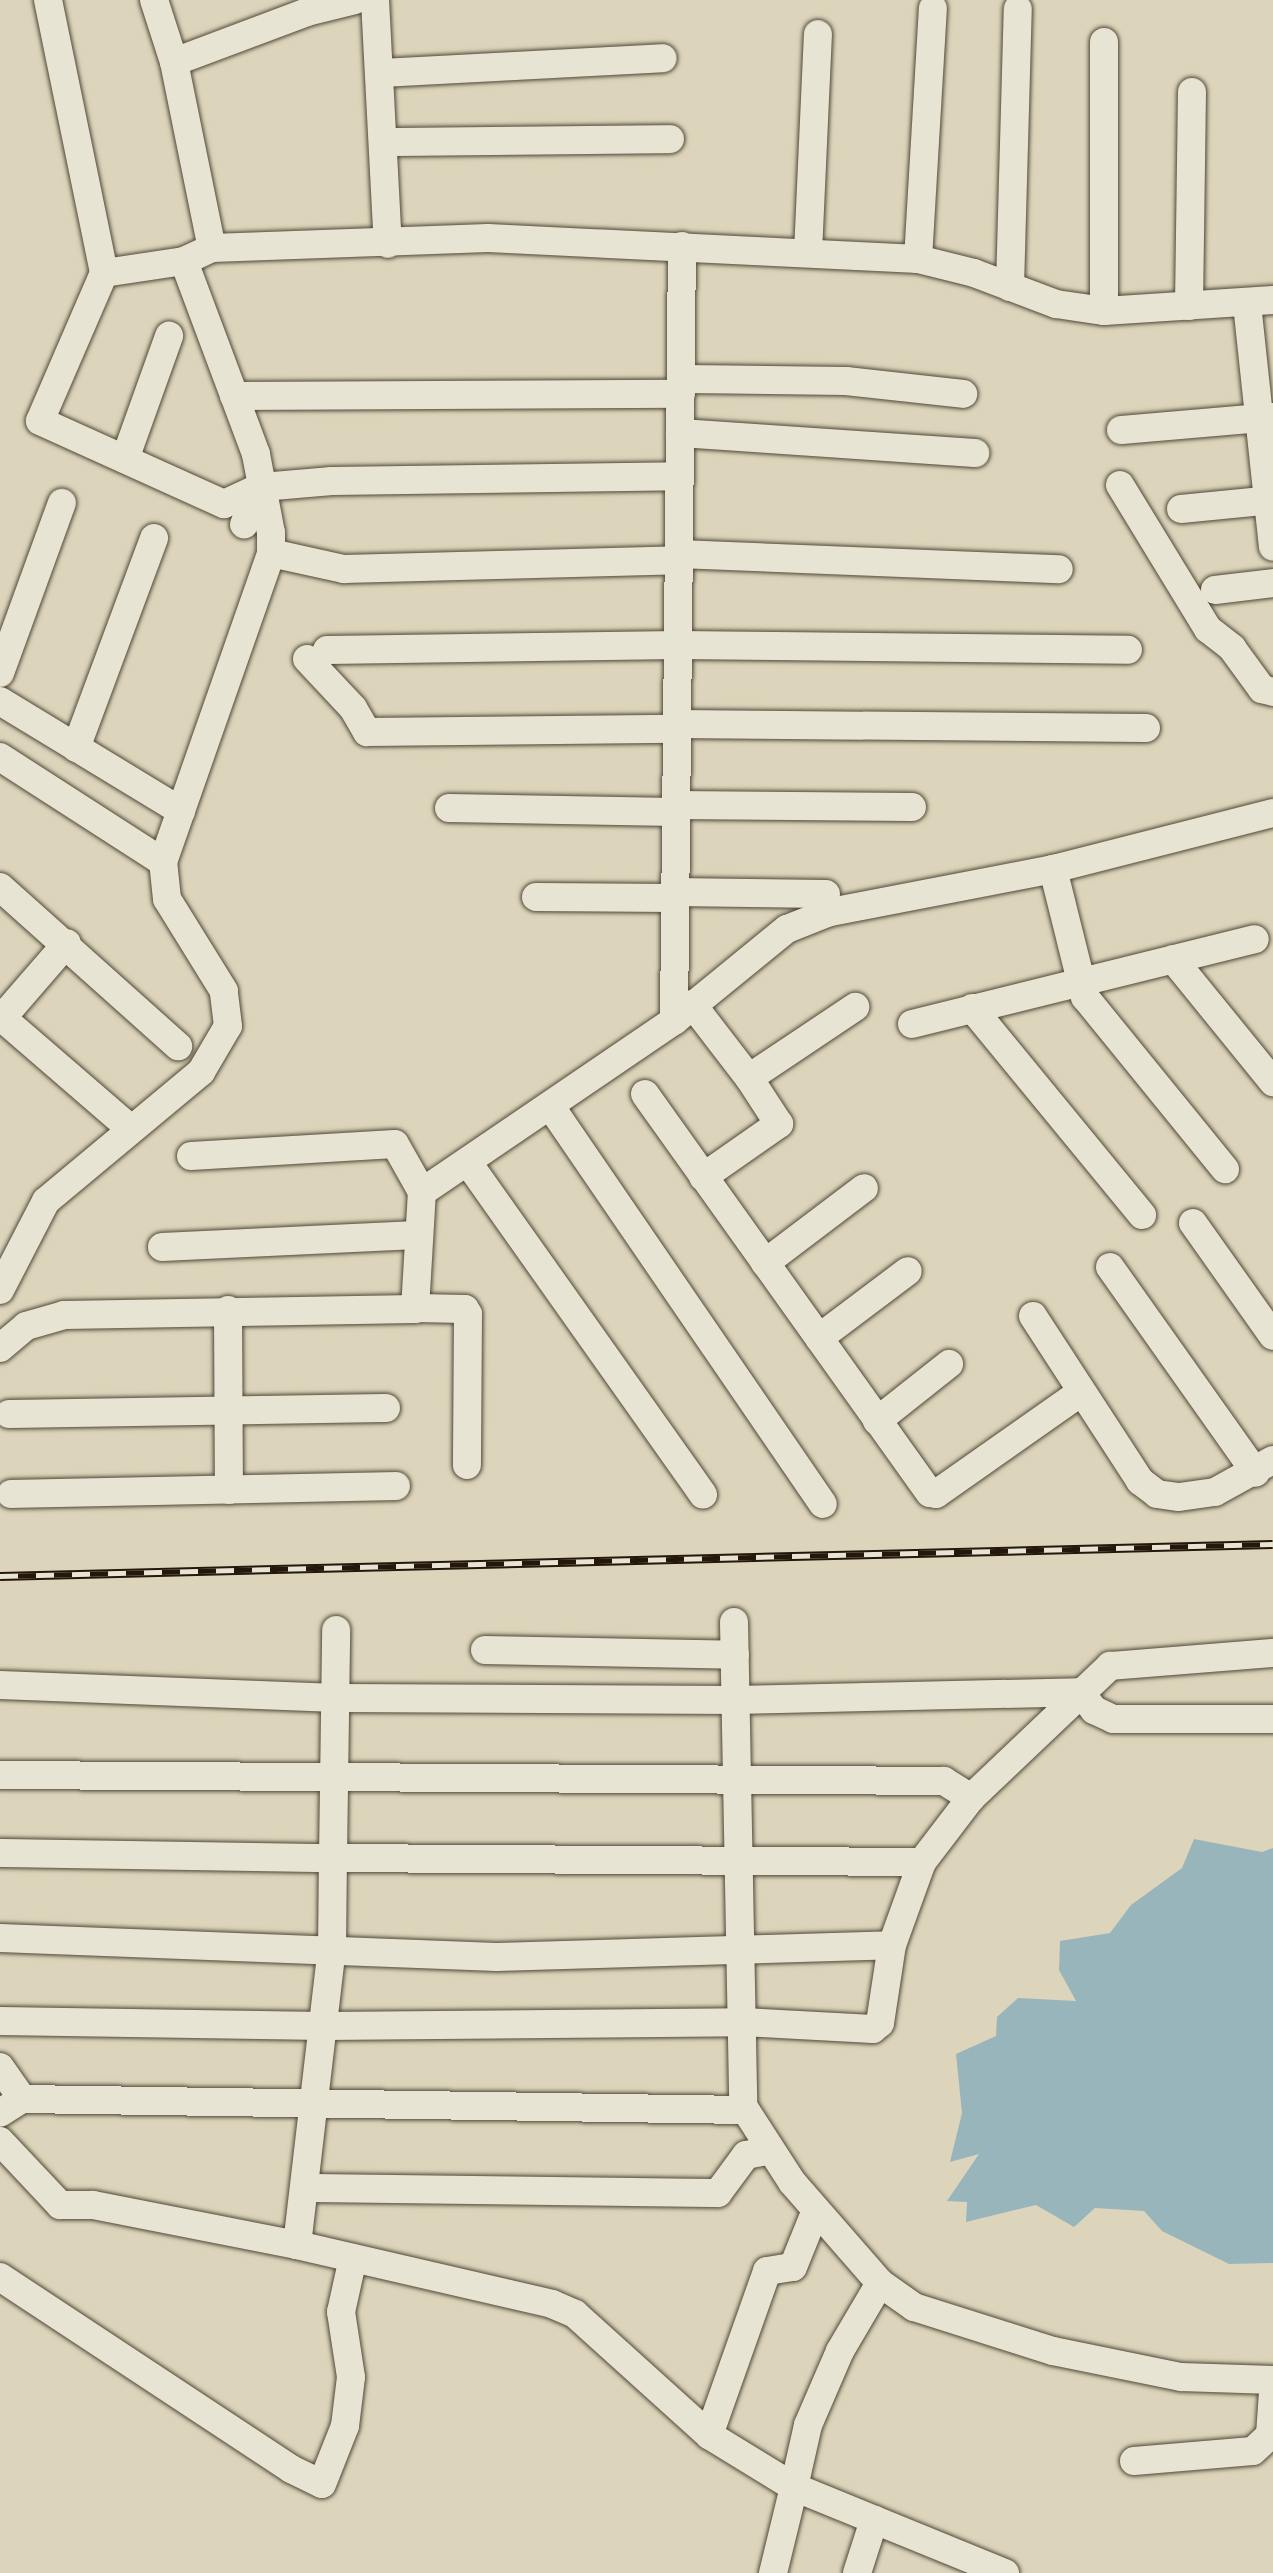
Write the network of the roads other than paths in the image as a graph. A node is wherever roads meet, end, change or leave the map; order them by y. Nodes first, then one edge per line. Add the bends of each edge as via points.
1 (48, 0) edge
2 (154, 0) edge
3 (355, 0) edge
4 (375, 0) edge
5 (933, 8) dead end
6 (1018, 9) dead end
7 (818, 34) dead end
8 (1104, 42) dead end
9 (663, 58) dead end
10 (174, 62) junction
11 (381, 73) junction
12 (1192, 92) dead end
13 (670, 139) dead end
14 (386, 142) junction
15 (388, 244) junction
16 (682, 246) junction
17 (212, 248) junction
18 (808, 253) junction
19 (918, 259) junction
20 (184, 261) junction
21 (104, 273) junction
22 (1010, 287) junction
23 (1260, 302) edge
24 (1189, 306) junction
25 (1104, 311) junction
26 (169, 336) dead end
27 (681, 387) junction
28 (963, 394) dead end
29 (234, 396) junction
30 (1266, 418) edge
31 (1121, 430) dead end
32 (680, 433) junction
33 (975, 453) dead end
34 (125, 459) junction
35 (680, 476) junction
36 (1120, 485) dead end
37 (262, 487) junction
38 (1270, 500) edge
39 (62, 503) dead end
40 (1181, 509) dead end
41 (244, 524) dead end
42 (154, 538) dead end
43 (1273, 547) edge
44 (271, 553) junction
45 (679, 557) junction
46 (1059, 569) dead end
47 (1273, 583) edge
48 (1215, 590) dead end
49 (677, 645) junction
50 (1128, 650) dead end
51 (0, 673) edge
52 (1273, 692) edge
53 (0, 701) edge
54 (676, 726) junction
55 (1146, 728) dead end
56 (76, 748) junction
57 (0, 757) edge
58 (912, 807) dead end
59 (449, 808) dead end
60 (675, 808) junction
61 (181, 811) junction
62 (1273, 813) edge
63 (163, 862) junction
64 (1053, 869) junction
65 (0, 887) edge
66 (826, 894) dead end
67 (674, 895) junction
68 (536, 897) dead end
69 (1255, 939) dead end
70 (67, 943) junction
71 (1173, 959) junction
72 (1080, 982) junction
73 (855, 1007) dead end
74 (972, 1008) junction
75 (683, 1012) junction
76 (1, 1017) edge
77 (912, 1024) dead end
78 (178, 1046) dead end
79 (1270, 1073) edge
80 (749, 1078) junction
81 (645, 1094) dead end
82 (551, 1107) junction
83 (131, 1129) junction
84 (191, 1156) dead end
85 (469, 1164) junction
86 (1225, 1169) dead end
87 (703, 1177) junction
88 (864, 1188) dead end
89 (422, 1192) junction
90 (1142, 1215) dead end
91 (1193, 1223) dead end
92 (417, 1235) junction
93 (162, 1247) dead end
94 (765, 1263) junction
95 (1110, 1267) dead end
96 (908, 1271) dead end
97 (0, 1290) edge
98 (417, 1308) junction
99 (228, 1310) junction
100 (1033, 1316) dead end
101 (1273, 1336) edge
102 (819, 1338) junction
103 (0, 1348) edge
104 (949, 1364) dead end
105 (1081, 1392) junction
106 (386, 1408) dead end
107 (230, 1411) junction
108 (9, 1414) dead end
109 (877, 1421) junction
110 (467, 1465) dead end
111 (1265, 1466) edge
112 (396, 1486) dead end
113 (229, 1490) junction
114 (11, 1494) dead end
115 (703, 1494) dead end
116 (823, 1504) dead end
117 (734, 1622) dead end
118 (336, 1630) dead end
119 (485, 1650) dead end
120 (1273, 1653) edge
121 (735, 1655) junction
122 (0, 1685) edge
123 (1080, 1692) junction
124 (337, 1698) junction
125 (736, 1700) junction
126 (1273, 1719) edge
127 (0, 1775) edge
128 (337, 1775) junction
129 (736, 1777) junction
130 (971, 1798) junction
131 (0, 1853) edge
132 (333, 1858) junction
133 (737, 1861) junction
134 (922, 1862) junction
135 (0, 1938) edge
136 (892, 1945) junction
137 (332, 1949) junction
138 (740, 1949) junction
139 (0, 2021) edge
140 (743, 2022) junction
141 (324, 2026) junction
142 (0, 2067) edge
143 (12, 2105) edge
144 (317, 2105) junction
145 (745, 2110) junction
146 (0, 2141) edge
147 (771, 2150) junction
148 (307, 2188) junction
149 (816, 2210) junction
150 (297, 2245) junction
151 (349, 2274) junction
152 (0, 2277) edge
153 (880, 2283) junction
154 (1273, 2380) edge
155 (1273, 2396) edge
156 (709, 2435) junction
157 (1134, 2461) dead end
158 (794, 2487) junction
159 (874, 2520) junction
160 (953, 2564) edge
161 (773, 2573) edge
162 (857, 2573) edge
163 (1005, 2573) edge

1 - 21 street
2 - 10 street
3 - 10 street via 307,12
4 - 11 street
5 - 19 street
6 - 22 street
7 - 18 street
8 - 25 street
9 - 11 street
10 - 17 street
11 - 14 street
12 - 24 street
13 - 14 street
14 - 15 street
15 - 16 street via 488,238
15 - 17 street
16 - 18 street
16 - 27 street
17 - 20 street
18 - 19 street
19 - 22 street
20 - 21 street
20 - 29 street
21 - 34 street via 40,421
22 - 25 street via 1056,304
23 - 24 street
23 - 30 street
24 - 25 street
26 - 34 street
27 - 28 street via 846,381
27 - 29 street
27 - 32 street
29 - 37 street
30 - 31 street
30 - 38 street
32 - 33 street
32 - 35 street
34 - 41 street via 224,504 258,488
35 - 37 street via 332,481
35 - 45 street
36 - 52 street via 1208,629 1232,648 1262,689
37 - 44 street
38 - 40 street
38 - 43 street
39 - 51 street
42 - 56 street
44 - 45 street via 344,569
44 - 61 street
45 - 46 street
45 - 49 street
47 - 48 street
49 - 50 street
49 - 54 street
49 - 54 street via 317,654 367,732
53 - 56 street
54 - 55 street
54 - 60 street
56 - 61 street
57 - 63 street
58 - 60 street
59 - 60 street
60 - 67 street
61 - 63 street
62 - 64 street
63 - 83 street via 167,899 224,991 228,1026 201,1072
64 - 72 street
64 - 75 street via 805,920
65 - 70 street
66 - 67 street
67 - 68 street
67 - 75 street
69 - 71 street
70 - 76 street
70 - 78 street
71 - 72 street
71 - 79 street
72 - 74 street
72 - 86 street via 1085,997
73 - 80 street
74 - 77 street
74 - 90 street
75 - 80 street
75 - 82 street
76 - 83 street
80 - 87 street via 779,1124
81 - 87 street
82 - 85 street
82 - 116 street
83 - 97 street via 46,1201
84 - 89 street via 395,1144
85 - 89 street
85 - 115 street
87 - 94 street
88 - 94 street
89 - 92 street
91 - 101 street
92 - 93 street
92 - 98 street
94 - 102 street
95 - 111 street
96 - 102 street
98 - 99 street
98 - 110 street via 465,1309 468,1314
99 - 103 street via 43,1318
99 - 107 street
100 - 105 street
102 - 109 street
104 - 109 street
105 - 109 street via 933,1495
105 - 111 street via 1140,1481 1157,1494 1215,1492
106 - 107 street
107 - 108 street
107 - 113 street
112 - 113 street
113 - 114 street
117 - 121 street
118 - 124 street
119 - 121 street
120 - 123 street via 1110,1666
121 - 125 street
122 - 124 street
123 - 125 street
123 - 126 street via 1094,1710 1113,1719
123 - 130 street
124 - 125 street
124 - 128 street
125 - 129 street
127 - 128 street
128 - 129 street
128 - 132 street
129 - 130 street via 944,1781
129 - 133 street
130 - 134 street
131 - 132 street
132 - 133 street
132 - 137 street
133 - 134 street
133 - 138 street
134 - 136 street
135 - 137 street
136 - 138 street
136 - 140 street via 876,2027
137 - 138 street via 497,1957
137 - 141 street
138 - 140 street
139 - 141 street
140 - 141 street
140 - 145 street
141 - 144 street
142 - 143 street
143 - 144 street
144 - 145 street
144 - 148 street
145 - 147 street
146 - 150 street via 70,2204
147 - 148 street via 746,2155 718,2193
147 - 149 street
148 - 150 street
149 - 153 street
149 - 156 street via 793,2267 767,2271
150 - 151 street
151 - 152 street via 345,2426 322,2484 291,2469
151 - 156 street via 552,2304 575,2314
153 - 154 street via 914,2307 1053,2351 1181,2377
153 - 158 street via 840,2351 808,2425
155 - 157 street via 1270,2435 1253,2451
156 - 158 street via 743,2461
158 - 159 street
158 - 161 street
159 - 160 street
159 - 162 street
160 - 163 street

